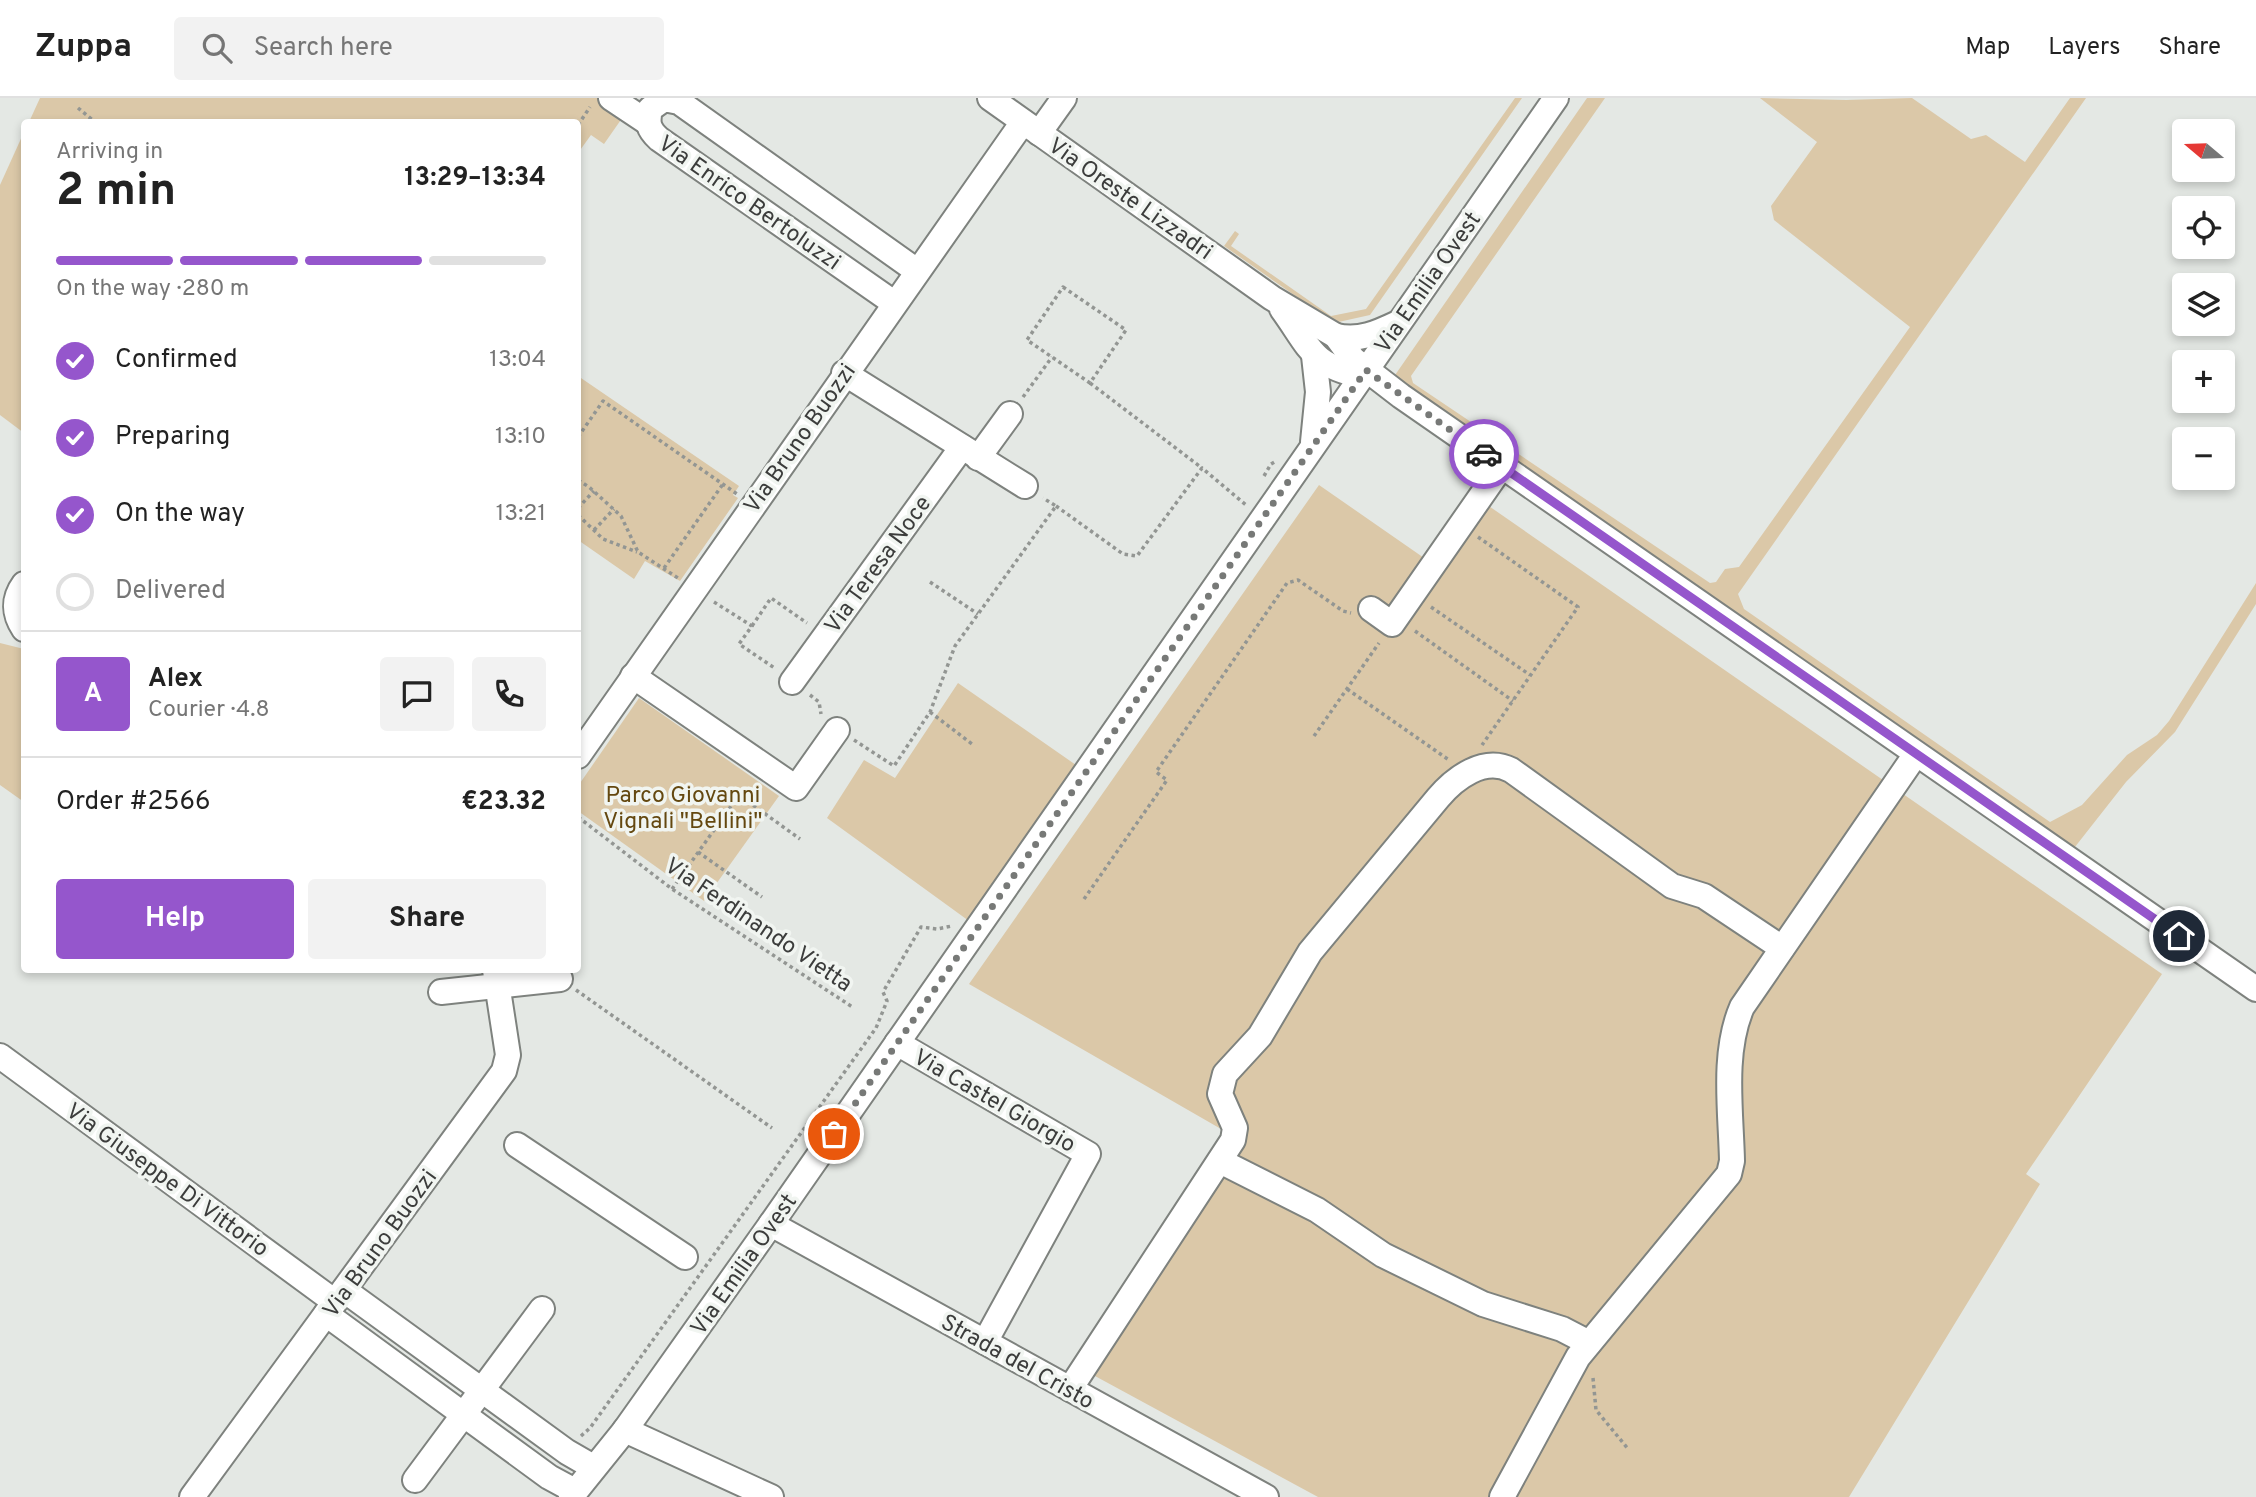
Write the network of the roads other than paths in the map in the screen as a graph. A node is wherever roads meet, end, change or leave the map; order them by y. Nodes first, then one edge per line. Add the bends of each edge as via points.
1 (611, 98) edge
2 (990, 98) edge
3 (1064, 98) edge
4 (1556, 98) edge
5 (648, 122) junction
6 (1031, 127) junction
7 (917, 271) junction
8 (1272, 298) junction
9 (894, 303) junction
10 (1399, 323) junction
11 (1336, 336) junction
12 (1314, 356) junction
13 (844, 373) junction
14 (1364, 373) junction
15 (1010, 414) road end
16 (970, 452) junction
17 (1307, 454) junction
18 (1502, 466) junction
19 (1025, 486) dead end
20 (21, 590) edge
21 (1364, 613) road end
22 (21, 622) edge
23 (633, 676) junction
24 (792, 682) dead end
25 (837, 730) dead end
26 (581, 752) edge
27 (1916, 754) junction
28 (1782, 948) junction
29 (497, 977) edge
30 (561, 979) road end
31 (2256, 989) edge
32 (442, 992) dead end
33 (897, 1043) junction
34 (0, 1056) edge
35 (517, 1145) dead end
36 (1220, 1161) junction
37 (771, 1224) junction
38 (685, 1257) dead end
39 (335, 1302) junction
40 (542, 1309) dead end
41 (985, 1342) junction
42 (1586, 1347) junction
43 (1070, 1389) junction
44 (482, 1390) junction
45 (464, 1415) junction
46 (625, 1430) junction
47 (593, 1466) junction
48 (415, 1480) dead end
49 (573, 1494) edge
50 (192, 1497) edge
51 (771, 1497) edge
52 (1266, 1497) edge
53 (1502, 1497) edge

1 - 5 street
2 - 6 street, Via Oreste Lizzadri
3 - 6 street, Via Bruno Buozzi
4 - 10 street, Via Emilia Ovest
5 - 7 street, Via Enrico Bertoluzzi via 656,103 664,99 679,102
5 - 9 street, Via Enrico Bertoluzzi via 659,139
6 - 7 street, Via Bruno Buozzi
6 - 8 street, Via Oreste Lizzadri
7 - 9 street, Via Bruno Buozzi
8 - 11 street, Via Oreste Lizzadri
8 - 12 street, Via Oreste Lizzadri
9 - 13 street, Via Bruno Buozzi
10 - 11 street via 1362,337
10 - 14 street, Via Emilia Ovest
11 - 14 street, Via Oreste Lizzadri
12 - 14 street via 1334,369
12 - 17 street, Via Oreste Lizzadri via 1316,422
13 - 16 street
13 - 23 street, Via Bruno Buozzi
14 - 17 street, Via Emilia Ovest
14 - 18 street
15 - 16 street, Via Teresa Noce
16 - 19 street
16 - 24 street, Via Teresa Noce
17 - 33 street, Via Emilia Ovest
18 - 21 street via 1394,621
18 - 27 street
20 - 22 street via 15,608
23 - 25 street via 796,788
23 - 26 street, Via Bruno Buozzi
27 - 28 street
27 - 31 street
28 - 36 street via 1704,896 1672,886 1511,770 1500,765 1479,768 1449,785 1429,808 1310,952 1260,1036 1225,1074 1220,1094 1235,1132
28 - 42 street via 1742,1007 1734,1029 1729,1174
29 - 30 street
29 - 32 street
29 - 39 street, Via Bruno Buozzi via 508,1055 503,1071
33 - 37 street, Via Emilia Ovest
33 - 41 street, Via Castel Giorgio via 1088,1154
34 - 39 street, Via Giuseppe Di Vittorio
35 - 38 street
36 - 42 street via 1317,1210 1373,1249 1477,1301 1562,1329
36 - 43 street
37 - 41 street, Strada del Cristo
37 - 46 street, Via Emilia Ovest
39 - 44 street
39 - 45 street
39 - 50 street, Via Bruno Buozzi
40 - 44 street
41 - 43 street, Strada del Cristo
42 - 53 street
43 - 52 street, Strada del Cristo
44 - 45 street
44 - 47 street
45 - 48 street
45 - 49 street
46 - 47 street, Via Emilia Ovest
46 - 51 street
47 - 49 street, Via Emilia Ovest

